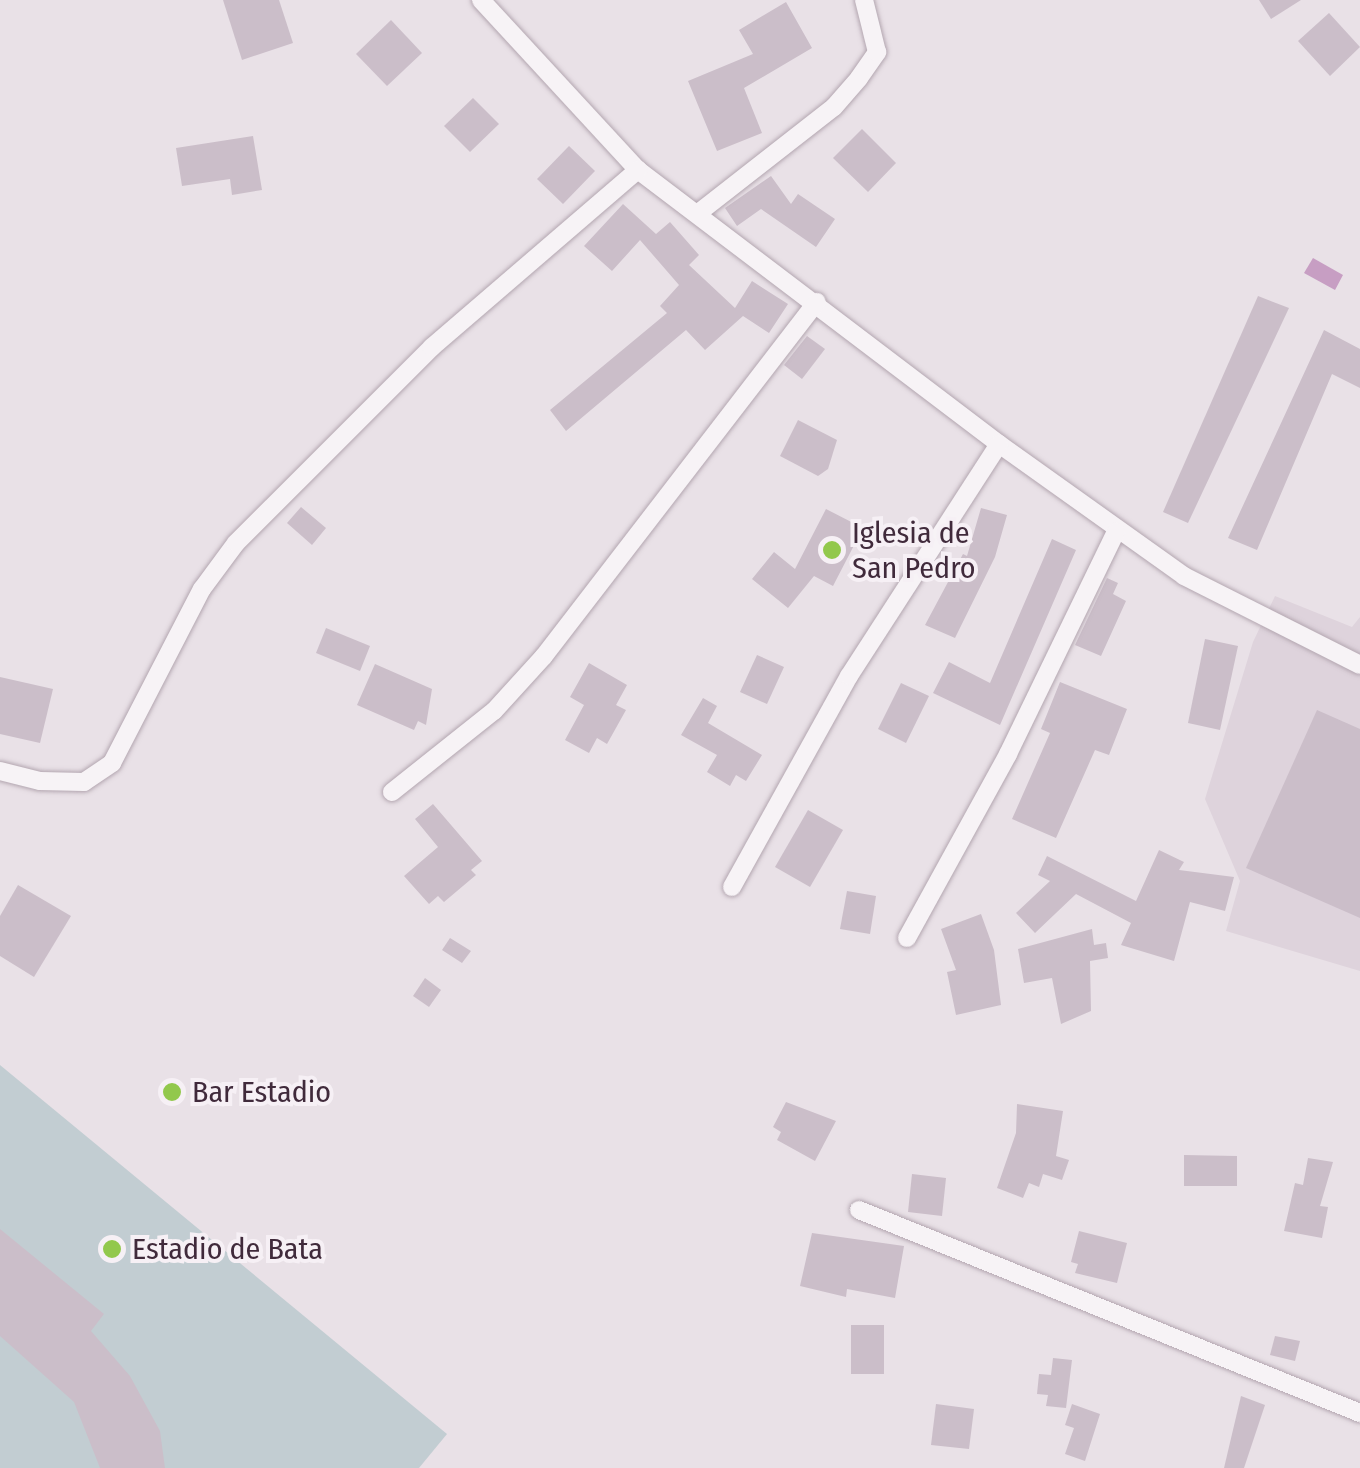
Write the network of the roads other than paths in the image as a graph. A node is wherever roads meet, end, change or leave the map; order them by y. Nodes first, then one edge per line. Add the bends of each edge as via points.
1 (482, 0) edge
2 (864, 0) edge
3 (638, 170) junction
4 (697, 214) junction
5 (817, 302) junction
6 (999, 444) junction
7 (1116, 532) junction
8 (1360, 665) edge
9 (0, 771) edge
10 (392, 792) dead end
11 (732, 887) dead end
12 (906, 938) dead end
13 (859, 1210) dead end
14 (1360, 1413) edge

1 - 3 street
2 - 4 street via 878,52 858,78 834,107
3 - 4 street
3 - 9 street via 432,347 236,543 202,589 112,763 84,782
4 - 5 street
5 - 6 street
5 - 10 street via 544,656 494,710
6 - 7 street
6 - 11 street via 849,676
7 - 8 street via 1212,591
7 - 12 street via 1008,754
13 - 14 street

